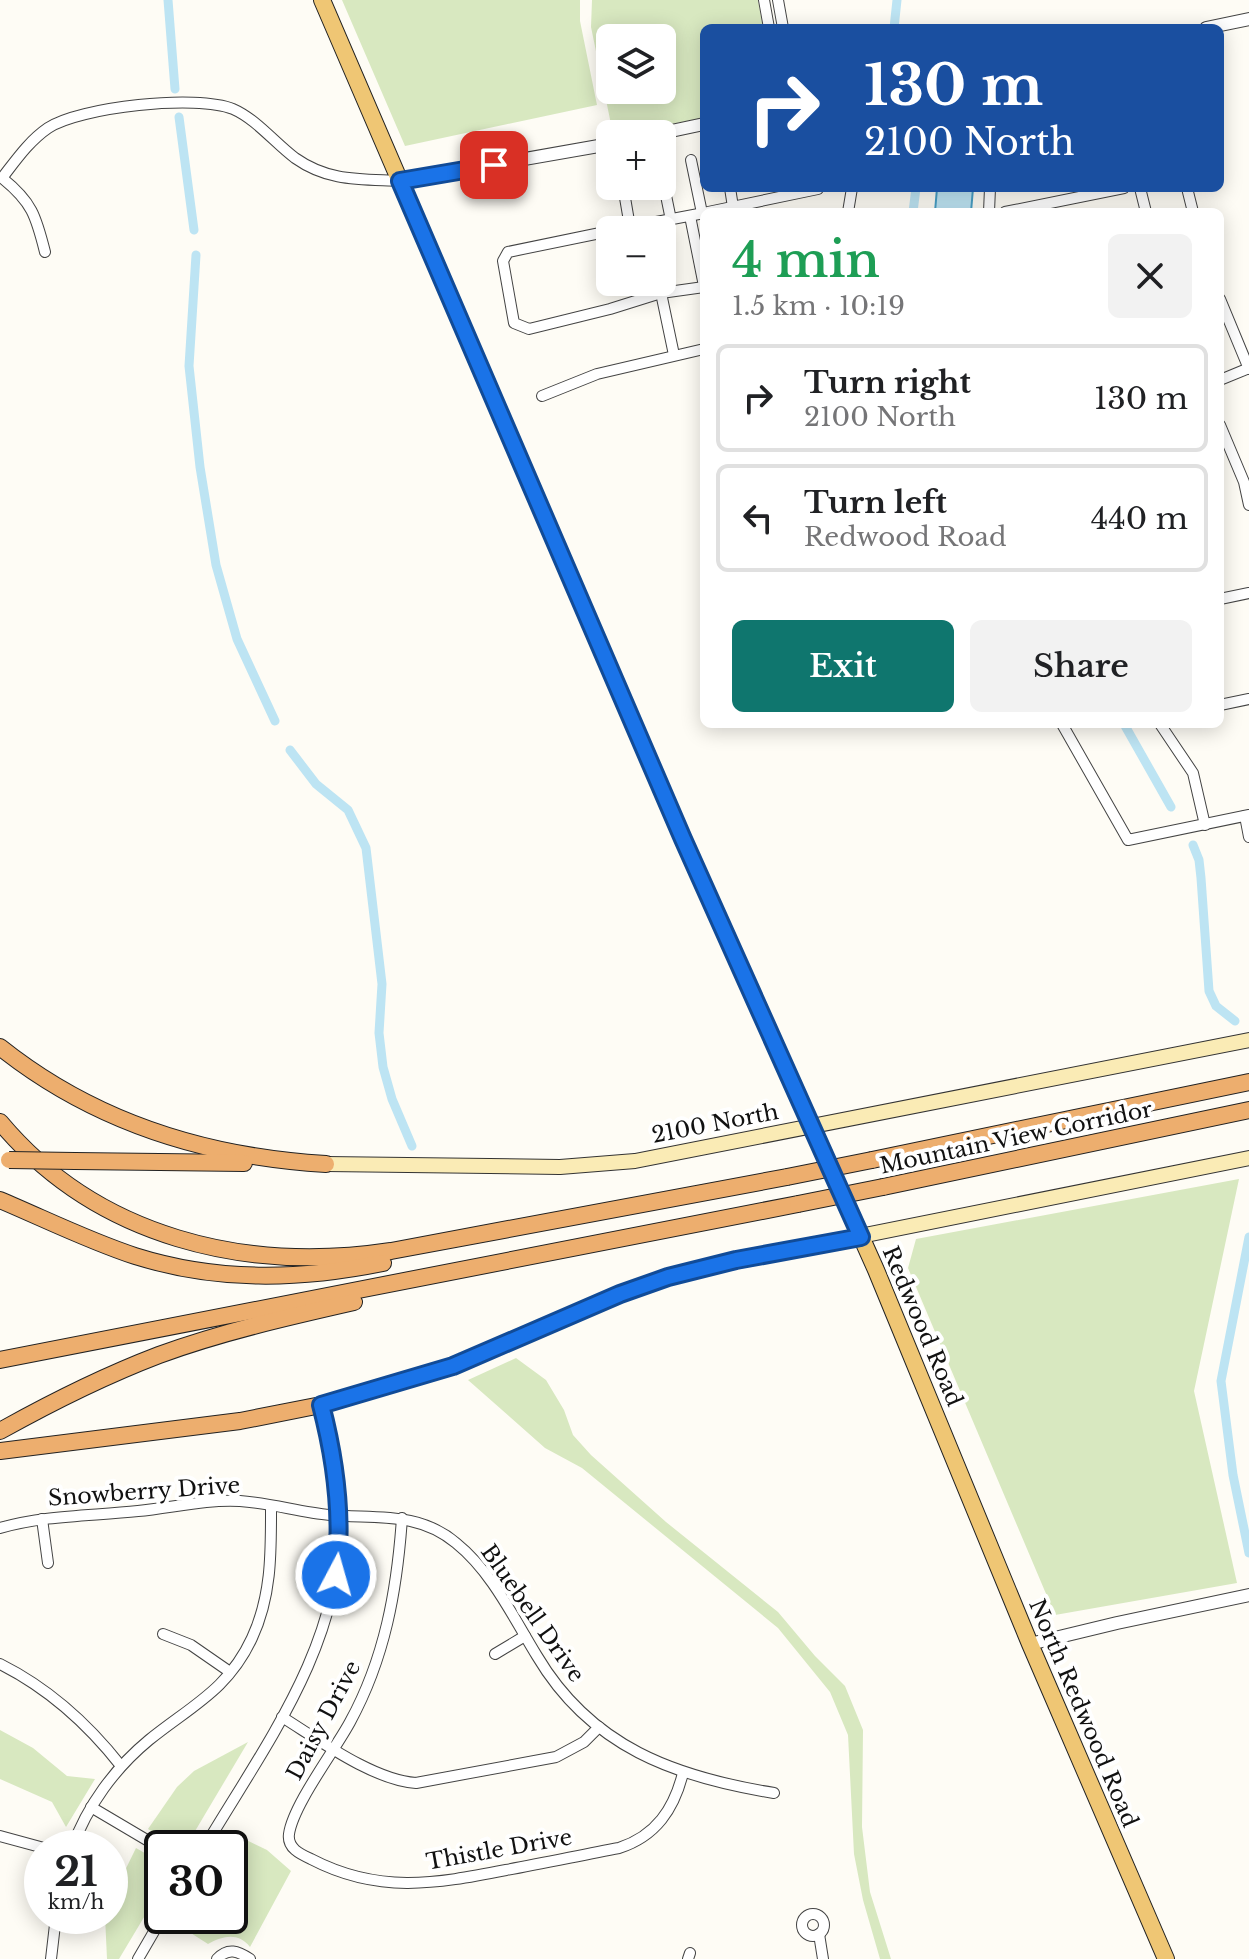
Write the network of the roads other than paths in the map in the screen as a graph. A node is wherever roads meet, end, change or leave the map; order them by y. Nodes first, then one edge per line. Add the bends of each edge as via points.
1 (322, 0) edge
2 (764, 0) edge
3 (778, 0) edge
4 (1249, 19) edge
5 (768, 24) edge
6 (782, 24) edge
7 (1224, 24) edge
8 (700, 125) edge
9 (676, 130) edge
10 (596, 146) edge
11 (691, 160) dead end
12 (400, 181) junction
13 (731, 192) edge
14 (804, 192) edge
15 (1104, 192) edge
16 (766, 200) edge
17 (733, 207) joint
18 (704, 208) edge
19 (1025, 208) edge
20 (700, 214) edge
21 (690, 216) junction
22 (676, 219) edge
23 (596, 233) edge
24 (45, 252) dead end
25 (700, 267) edge
26 (700, 288) edge
27 (676, 291) edge
28 (650, 296) edge
29 (662, 296) edge
30 (1224, 309) edge
31 (700, 350) edge
32 (674, 355) junction
33 (1249, 369) edge
34 (1224, 378) edge
35 (542, 396) dead end
36 (1224, 442) edge
37 (1246, 481) edge
38 (1249, 505) edge
39 (1249, 593) edge
40 (1224, 598) edge
41 (1249, 699) edge
42 (1224, 704) edge
43 (1064, 728) edge
44 (1163, 728) edge
45 (1247, 816) edge
46 (1205, 825) junction
47 (1249, 837) edge
48 (1249, 1040) edge
49 (0, 1047) edge
50 (1249, 1082) edge
51 (1249, 1110) edge
52 (0, 1122) edge
53 (813, 1126) junction
54 (1249, 1158) edge
55 (5, 1160) edge
56 (326, 1164) junction
57 (0, 1200) edge
58 (626, 1208) junction
59 (861, 1237) junction
60 (603, 1242) junction
61 (0, 1360) edge
62 (321, 1405) junction
63 (0, 1431) edge
64 (0, 1451) edge
65 (964, 1483) joint
66 (271, 1506) junction
67 (340, 1516) junction
68 (402, 1518) junction
69 (42, 1519) junction
70 (0, 1528) edge
71 (48, 1563) dead end
72 (1249, 1595) edge
73 (163, 1634) dead end
74 (525, 1636) junction
75 (1030, 1644) junction
76 (495, 1654) dead end
77 (0, 1664) edge
78 (230, 1672) junction
79 (282, 1717) junction
80 (599, 1727) junction
81 (335, 1748) junction
82 (121, 1766) junction
83 (683, 1773) junction
84 (774, 1793) dead end
85 (91, 1807) junction
86 (80, 1830) edge
87 (215, 1830) edge
88 (0, 1836) edge
89 (144, 1838) edge
90 (24, 1843) edge
91 (290, 1844) joint
92 (54, 1934) edge
93 (153, 1934) edge
94 (819, 1934) dead end
95 (51, 1959) edge
96 (138, 1959) edge
97 (217, 1959) edge
98 (250, 1959) edge
99 (823, 1959) edge
100 (1166, 1959) edge

1 - 12 main road, Redwood Road
2 - 5 street
3 - 6 street
4 - 7 street
8 - 9 street
10 - 12 street
11 - 18 street
12 - 24 street via 322,173 239,112 218,104 187,101 82,115 48,128 2,178 35,214
12 - 53 main road, Redwood Road via 676,825
13 - 17 street
14 - 16 street
15 - 19 street
16 - 17 street
20 - 21 street
21 - 22 street
21 - 25 street
23 - 28 street via 508,252 503,261 514,323 529,329
26 - 27 street
29 - 32 street
30 - 33 street
31 - 32 street
32 - 35 street via 597,374
33 - 34 street
36 - 37 street
37 - 38 street
39 - 40 street
41 - 42 street
43 - 46 street via 1128,840
44 - 46 street via 1195,779
45 - 46 street
45 - 47 street
48 - 53 main road, 2100 North
49 - 56 highway via 58,1087 139,1127 218,1150
50 - 58 highway, Mountain View Corridor, bridge
51 - 60 highway, Mountain View Corridor, bridge
52 - 58 highway via 42,1165 107,1208 183,1240 251,1255 366,1255
53 - 56 main road, 2100 North via 596,1165
53 - 59 main road, Redwood Road
54 - 59 main road
55 - 56 highway, bridge
57 - 58 highway via 146,1259 203,1272 271,1277 338,1272
59 - 62 main road via 668,1277 453,1366
59 - 65 main road, Redwood Road
60 - 61 highway
60 - 63 highway via 188,1345 87,1385
62 - 64 highway via 240,1421
62 - 67 street
65 - 75 main road, North Redwood Road
66 - 67 street, Snowberry Drive
66 - 69 street, Snowberry Drive via 228,1501
66 - 78 street via 263,1609
67 - 68 street, Bluebell Drive
67 - 79 street via 327,1616 307,1671
68 - 74 street, Bluebell Drive via 435,1528 461,1546
68 - 81 street, Daisy Drive via 386,1632 365,1692
69 - 70 street, Snowberry Drive
69 - 71 street
72 - 75 street
73 - 78 street via 191,1645
74 - 76 street
74 - 80 street, Bluebell Drive via 561,1689
75 - 100 main road, North Redwood Road
77 - 82 street via 62,1705
78 - 82 street via 204,1701
79 - 81 street
79 - 87 street
80 - 81 street via 556,1757 425,1783 387,1778
80 - 83 street, Bluebell Drive
81 - 91 street, Daisy Drive via 296,1815
82 - 85 street
83 - 84 street, Bluebell Drive
83 - 91 street, Thistle Drive via 665,1818 629,1845 454,1880 412,1884 357,1878 321,1865
85 - 86 street
85 - 89 street
88 - 90 street
92 - 95 street
93 - 96 street
94 - 99 street
97 - 98 street via 229,1951

